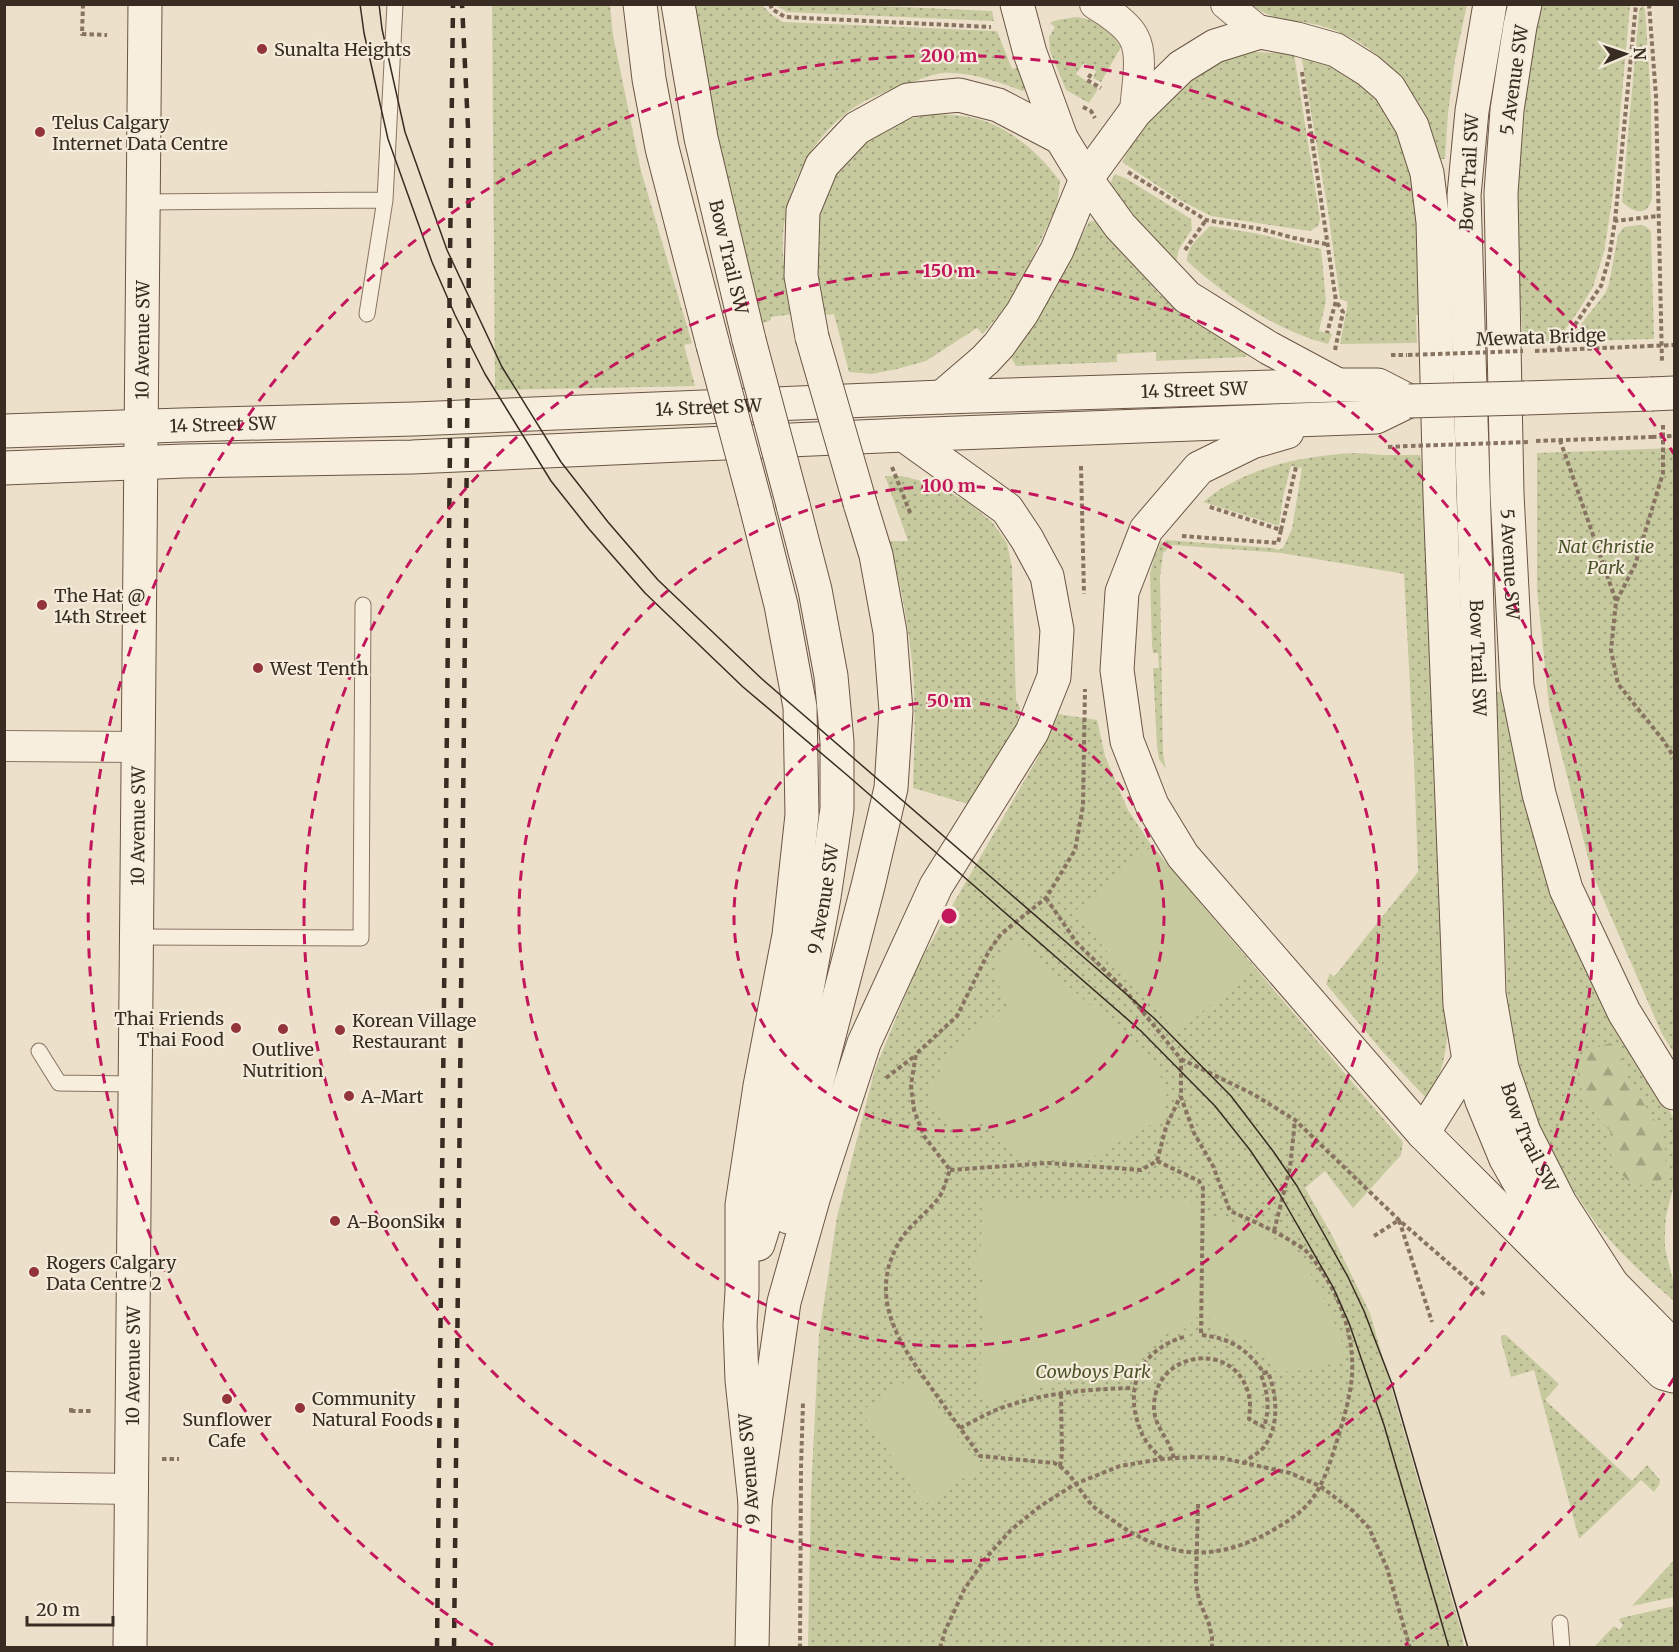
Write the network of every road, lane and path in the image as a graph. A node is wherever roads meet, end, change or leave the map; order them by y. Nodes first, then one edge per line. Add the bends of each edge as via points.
1 (83, 4) edge
2 (146, 4) edge
3 (395, 4) edge
4 (640, 4) edge
5 (678, 4) edge
6 (770, 4) edge
7 (1017, 4) edge
8 (1095, 4) edge
9 (1226, 4) edge
10 (1490, 4) edge
11 (1525, 4) edge
12 (1636, 4) edge
13 (994, 27) dead end
14 (1260, 32) junction
15 (107, 35) dead end
16 (1297, 39) junction
17 (1091, 74) dead end
18 (1101, 88) dead end
19 (1135, 112) junction
20 (1060, 138) junction
21 (1124, 169) dead end
22 (1086, 178) junction
23 (385, 200) junction
24 (143, 202) junction
25 (1658, 216) dead end
26 (1615, 221) junction
27 (1326, 244) junction
28 (1336, 301) junction
29 (367, 314) dead end
30 (1327, 333) dead end
31 (1674, 345) edge
32 (1335, 347) dead end
33 (1558, 350) junction
34 (1408, 355) dead end
35 (1338, 385) junction
36 (1663, 394) edge
37 (942, 397) junction
38 (1409, 401) junction
39 (1339, 418) junction
40 (141, 426) junction
41 (4, 431) edge
42 (904, 435) junction
43 (1674, 436) edge
44 (1560, 440) junction
45 (1388, 447) dead end
46 (141, 463) junction
47 (1081, 466) dead end
48 (1296, 466) dead end
49 (892, 467) dead end
50 (4, 468) edge
51 (754, 502) joint
52 (1196, 503) dead end
53 (794, 505) joint
54 (910, 515) dead end
55 (1281, 530) junction
56 (1175, 535) dead end
57 (1084, 594) dead end
58 (1616, 602) dead end
59 (363, 605) dead end
60 (1085, 686) dead end
61 (4, 746) edge
62 (138, 747) junction
63 (1046, 898) junction
64 (137, 937) junction
65 (39, 1051) dead end
66 (916, 1054) junction
67 (1181, 1059) junction
68 (1469, 1060) junction
69 (885, 1079) dead end
70 (135, 1084) junction
71 (1674, 1094) edge
72 (1181, 1097) junction
73 (1295, 1120) junction
74 (1423, 1133) junction
75 (1157, 1161) junction
76 (950, 1170) junction
77 (1399, 1220) junction
78 (1274, 1231) junction
79 (1374, 1236) dead end
80 (1612, 1284) junction
81 (742, 1291) junction
82 (1486, 1296) dead end
83 (784, 1302) junction
84 (1432, 1322) dead end
85 (1187, 1336) dead end
86 (1674, 1347) edge
87 (1264, 1374) junction
88 (1674, 1376) edge
89 (1134, 1388) junction
90 (1061, 1393) junction
91 (804, 1399) dead end
92 (71, 1411) dead end
93 (93, 1411) dead end
94 (960, 1428) junction
95 (1174, 1458) junction
96 (162, 1459) dead end
97 (179, 1459) dead end
98 (1162, 1459) junction
99 (1245, 1462) junction
100 (1060, 1466) junction
101 (1075, 1484) junction
102 (1320, 1486) junction
103 (4, 1487) edge
104 (132, 1489) junction
105 (755, 1503) junction
106 (1198, 1504) dead end
107 (1198, 1553) junction
108 (1560, 1623) dead end
109 (130, 1647) edge
110 (752, 1647) edge
111 (800, 1647) edge
112 (940, 1647) edge
113 (1212, 1647) edge
114 (1410, 1647) edge
115 (1562, 1647) edge

1 - 15 path via 82,34
2 - 24 main road, 10 Avenue SW
3 - 23 lane
4 - 51 main road, Bow Trail SW, bridge via 662,148
5 - 53 main road, Bow Trail SW, bridge via 701,138 749,340
6 - 13 path via 785,17
7 - 20 main road
8 - 19 street via 1134,37 1139,54
9 - 14 street
10 - 80 main road, Bow Trail SW via 1472,111 1464,195 1489,994 1502,1068 1524,1132 1560,1203
11 - 71 main road, 5 Avenue SW via 1508,110 1501,193 1507,494 1516,686 1539,794 1566,889 1624,1012
12 - 26 path
14 - 16 main road
14 - 19 main road via 1215,46 1181,67
16 - 27 path
16 - 68 main road via 1336,50 1389,88 1412,126 1427,173 1433,222 1460,1005
17 - 18 path via 1087,80
19 - 22 main road
20 - 22 main road
20 - 83 main road, bridge via 998,105 959,95 908,100 857,128 822,165 803,211 801,276 812,337 876,555 890,632 896,711 891,788 807,1120 784,1237
21 - 27 path via 1206,220
22 - 35 main road via 1120,226 1187,297
22 - 37 main road via 1057,250 1022,313 993,352
23 - 24 lane
23 - 29 lane
24 - 40 main road, 10 Avenue SW
25 - 26 path
26 - 33 path via 1601,286
27 - 28 path
28 - 30 path
28 - 32 path via 1343,312
31 - 33 path, Mewata Bridge, bridge
33 - 34 path, Mewata Bridge, bridge
35 - 37 main road, 14 Street SW
35 - 38 main road, 14 Street SW via 1378,385
36 - 38 main road, 14 Street SW, bridge
37 - 40 main road, 14 Street SW via 414,420
38 - 39 main road, 14 Street SW via 1376,417
39 - 42 main road, 14 Street SW
39 - 74 main road via 1252,442 1199,468 1146,530 1122,592 1117,670 1127,741 1152,805 1183,856
40 - 41 main road, 14 Street SW
40 - 46 main road, 10 Avenue SW
42 - 46 main road, 14 Street SW via 412,457
42 - 83 main road via 1007,509 1027,539 1047,576 1057,630 1054,677 1032,732 936,886 864,1043
43 - 44 path, bridge
44 - 45 path, bridge
44 - 58 path
46 - 50 main road, 14 Street SW
46 - 62 main road, 10 Avenue SW
47 - 57 path
48 - 55 path
49 - 54 path
51 - 81 main road, 9 Avenue SW via 781,604 800,707 802,815 789,935 742,1205
52 - 55 path
53 - 81 main road, 9 Avenue SW via 831,675 837,809 763,1228
55 - 56 path via 1278,543
59 - 64 lane via 361,938
60 - 63 path via 1083,806 1075,850
61 - 62 street
62 - 64 main road, 10 Avenue SW
63 - 66 path via 1001,934 957,1017
63 - 67 path via 1077,943 1125,990
64 - 70 main road, 10 Avenue SW
65 - 70 lane via 59,1083
66 - 69 path
66 - 76 path via 911,1085 914,1110 924,1136
67 - 72 path
67 - 73 path via 1253,1094
68 - 74 main road
68 - 80 main road via 1506,1159 1532,1205 1588,1273
70 - 104 main road, 10 Avenue SW
72 - 75 path via 1166,1127
72 - 78 path via 1230,1211
73 - 77 path
73 - 78 path via 1290,1168
74 - 88 main road via 1663,1373
75 - 76 path via 1141,1170 1048,1163
75 - 87 path via 1199,1180 1203,1188 1201,1335 1217,1337 1241,1348
76 - 94 path via 939,1198 896,1247 887,1270 887,1296 892,1326 907,1354
77 - 79 path
77 - 82 path
77 - 84 path
78 - 102 path via 1305,1250 1331,1285 1347,1326 1352,1376 1341,1427
80 - 86 main road
81 - 105 main road, 9 Avenue SW via 742,1380
83 - 105 main road
85 - 89 path via 1160,1347 1145,1362
87 - 95 path via 1261,1375 1269,1407 1264,1427 1249,1419 1248,1392 1242,1378 1224,1362 1199,1358 1185,1360 1171,1369 1161,1380 1154,1408
87 - 99 path via 1268,1372 1275,1401 1271,1433 1263,1447
89 - 90 path
89 - 98 path via 1140,1428
90 - 94 path via 1008,1405
90 - 100 path
91 - 111 path
92 - 93 path
94 - 100 path via 980,1456
95 - 98 path
95 - 99 path
96 - 97 path
98 - 101 path via 1120,1466
99 - 102 path via 1290,1473
100 - 101 path
101 - 107 path via 1094,1507 1126,1530 1149,1542
101 - 112 path via 1011,1530 984,1560 964,1590
102 - 107 path via 1308,1504 1282,1525 1247,1544
102 - 114 path via 1369,1528 1387,1568
103 - 104 street
104 - 109 main road, 10 Avenue SW
105 - 110 main road, 9 Avenue SW
106 - 107 path
107 - 113 path via 1196,1584
108 - 115 lane

